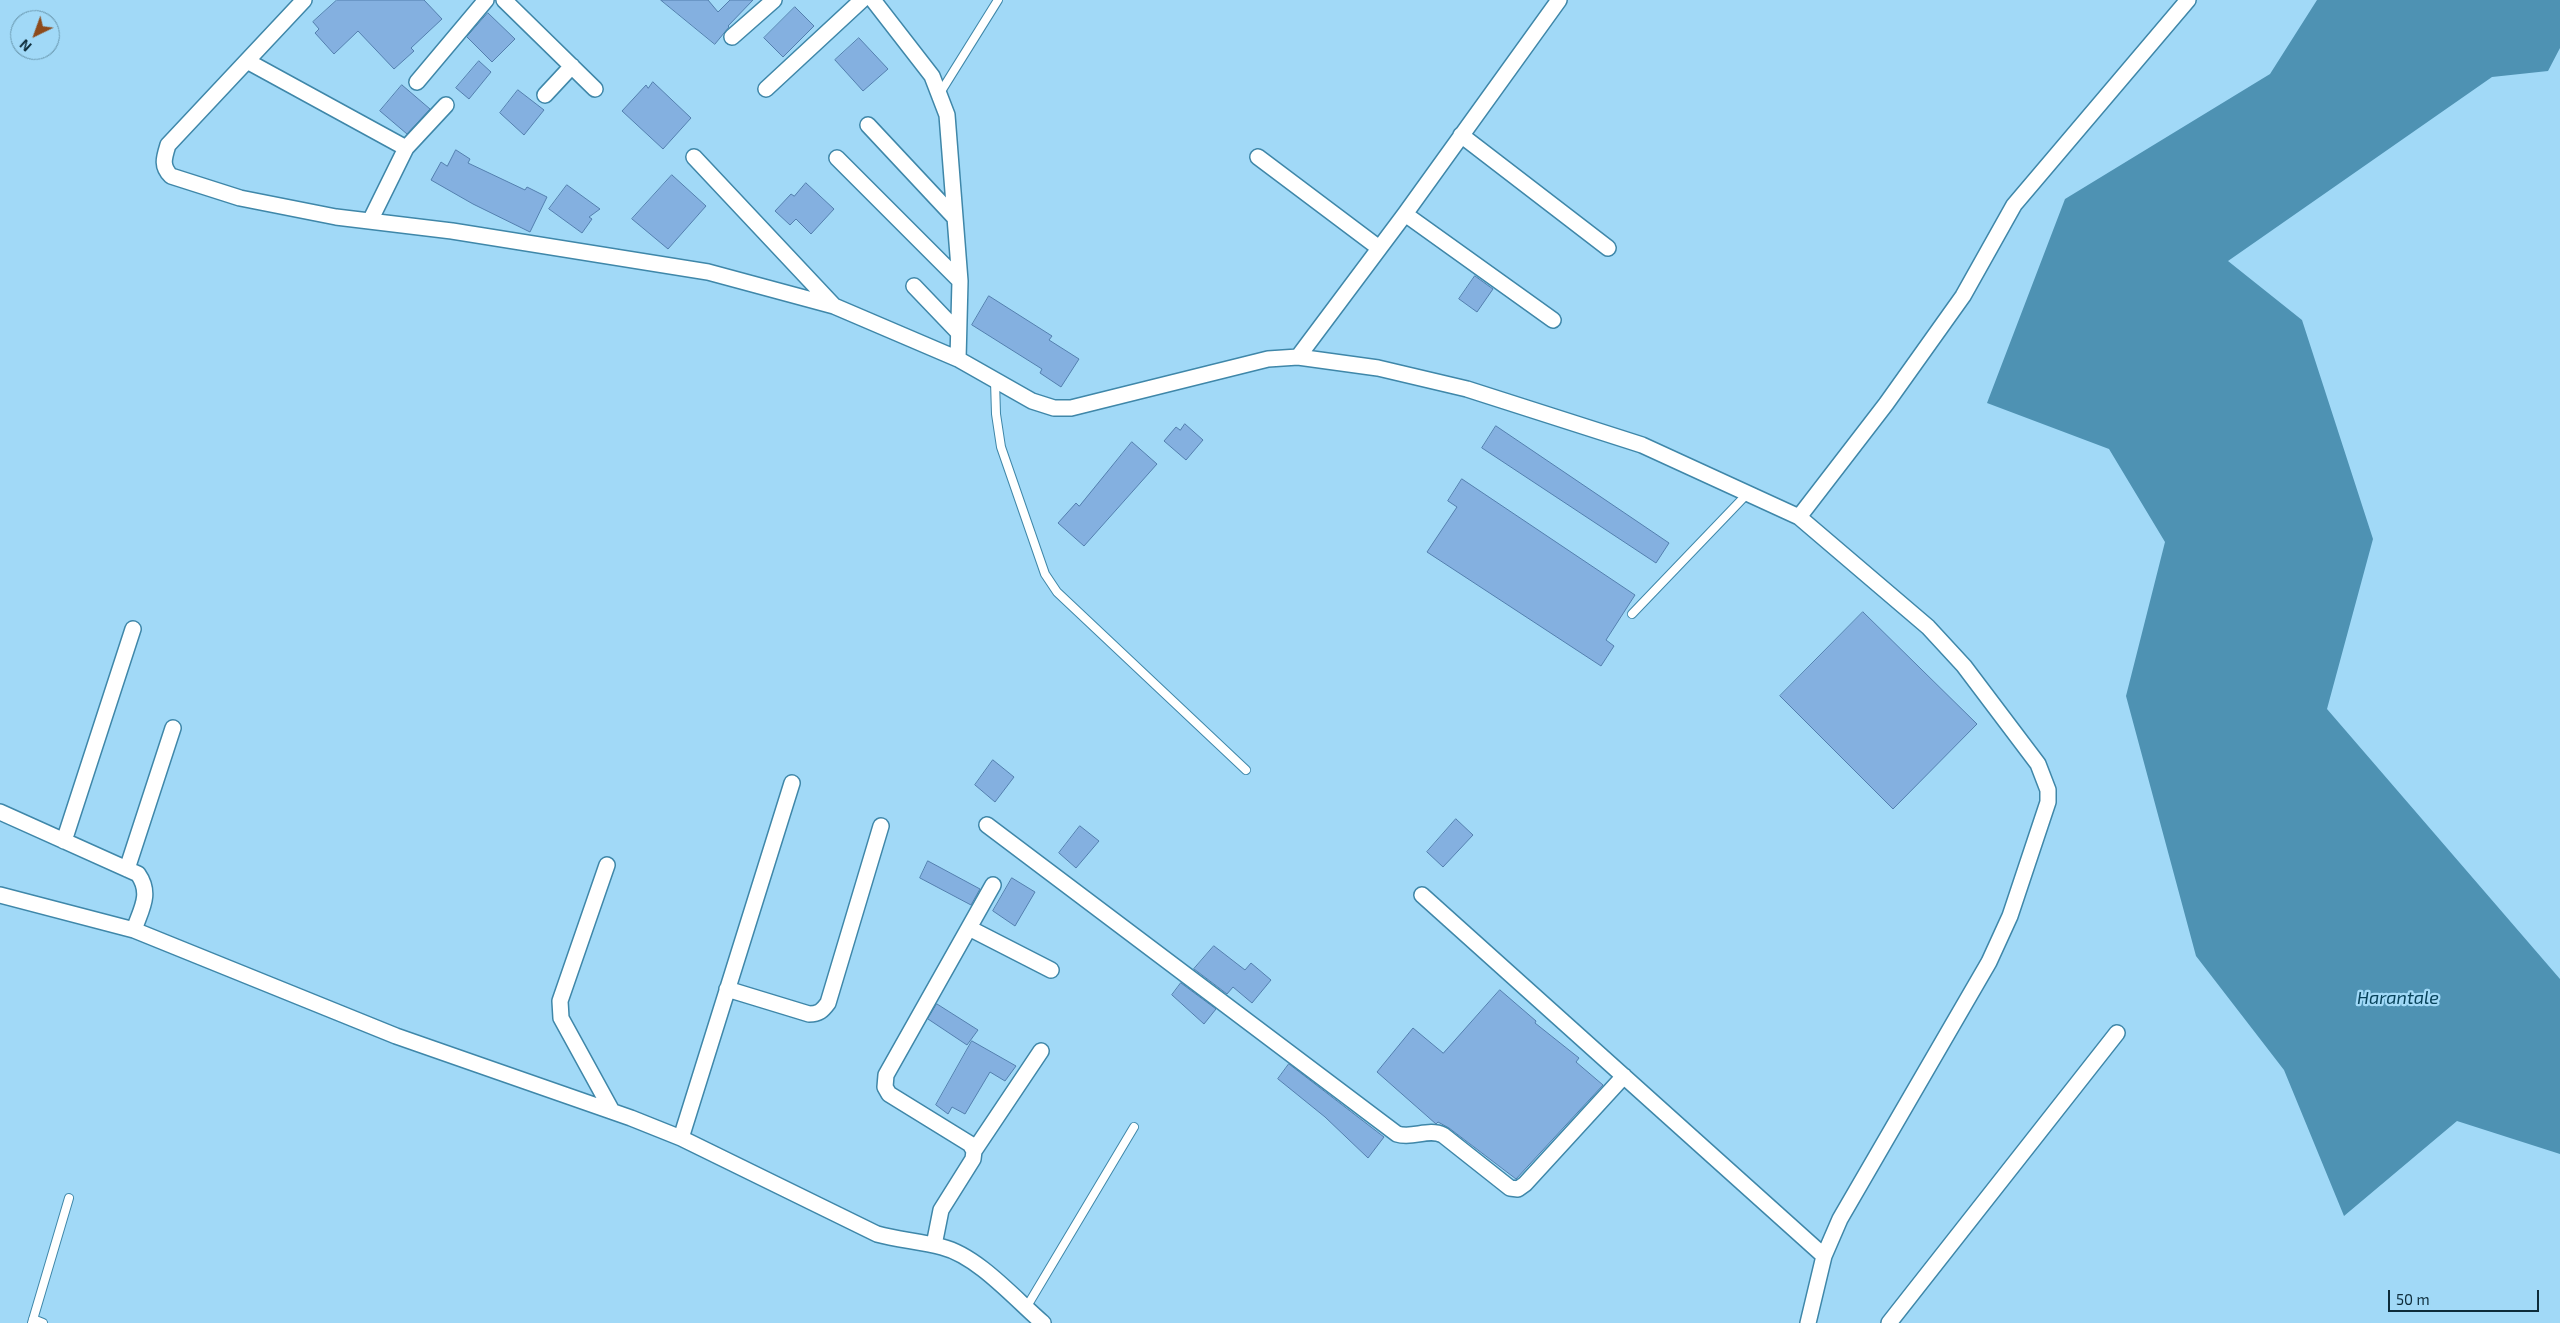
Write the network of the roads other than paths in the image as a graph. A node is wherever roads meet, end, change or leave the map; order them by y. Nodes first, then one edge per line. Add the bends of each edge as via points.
1 (304, 0) edge
2 (486, 0) edge
3 (504, 0) edge
4 (774, 0) edge
5 (862, 0) edge
6 (873, 0) edge
7 (998, 0) edge
8 (1559, 0) edge
9 (2186, 1) edge
10 (732, 37) dead end
11 (247, 61) junction
12 (572, 66) junction
13 (417, 82) dead end
14 (595, 89) dead end
15 (766, 89) dead end
16 (940, 93) junction
17 (545, 96) dead end
18 (446, 105) dead end
19 (868, 125) dead end
20 (1461, 135) junction
21 (406, 148) junction
22 (1258, 157) dead end
23 (694, 158) dead end
24 (837, 158) dead end
25 (1405, 214) junction
26 (956, 218) junction
27 (370, 221) junction
28 (1379, 248) junction
29 (1608, 248) dead end
30 (960, 281) junction
31 (914, 286) dead end
32 (834, 306) junction
33 (1553, 320) dead end
34 (958, 332) junction
35 (1298, 358) junction
36 (958, 359) junction
37 (995, 381) junction
38 (1748, 493) junction
39 (1798, 517) junction
40 (1632, 614) dead end
41 (133, 629) dead end
42 (173, 728) dead end
43 (1246, 770) dead end
44 (792, 782) dead end
45 (0, 812) edge
46 (987, 825) dead end
47 (881, 826) dead end
48 (64, 841) junction
49 (607, 865) dead end
50 (127, 869) junction
51 (993, 885) dead end
52 (0, 895) edge
53 (1422, 895) dead end
54 (969, 928) junction
55 (134, 930) junction
56 (1051, 970) dead end
57 (727, 988) junction
58 (2117, 1033) dead end
59 (1041, 1051) dead end
60 (1624, 1076) junction
61 (612, 1111) junction
62 (1134, 1127) dead end
63 (680, 1138) junction
64 (974, 1151) junction
65 (69, 1198) dead end
66 (934, 1245) junction
67 (1824, 1256) junction
68 (1026, 1308) junction
69 (33, 1321) edge
70 (43, 1323) edge
71 (1044, 1323) edge
72 (1808, 1323) edge
73 (1888, 1323) edge

1 - 11 street
2 - 13 street
3 - 12 street
4 - 10 street
5 - 15 street
6 - 16 street via 932,76
7 - 16 lane
8 - 20 street
9 - 39 street via 2014,206 1963,296 1886,404
11 - 21 street
11 - 27 street via 168,145 165,169 171,176 240,198
12 - 14 street
12 - 17 street
16 - 26 street via 947,114
18 - 21 street
19 - 26 street
20 - 25 street
20 - 29 street
21 - 27 street
22 - 28 street
23 - 32 street
24 - 30 street
25 - 28 street
25 - 33 street
26 - 30 street
27 - 32 street via 708,272
28 - 35 street
30 - 34 street
31 - 34 street
32 - 36 street
34 - 36 street
35 - 37 street via 1268,359 1071,408 1054,408 1032,401
35 - 38 street via 1378,368 1467,390 1642,445
36 - 37 street
37 - 43 lane via 1001,447 1045,574 1057,592
38 - 39 street
38 - 40 lane
39 - 67 street via 1928,627 1964,666 2038,764 2048,790 2048,802 2010,916 1989,962 1840,1219
41 - 48 street
42 - 50 street
44 - 57 street
45 - 48 street
46 - 60 street via 1397,1134 1408,1137 1435,1131 1510,1188 1518,1189 1525,1184
47 - 57 street via 824,1009 818,1014 809,1014
48 - 50 street
49 - 61 street via 560,1001 561,1018
50 - 55 street via 138,874 145,884 146,896
51 - 54 street
52 - 55 street
53 - 60 street
54 - 56 street
54 - 64 street via 886,1075 885,1087 889,1094 970,1144
55 - 61 street via 396,1036
57 - 63 street
58 - 73 street
59 - 64 street
60 - 67 street
61 - 63 street
62 - 68 lane
63 - 66 street via 877,1234
64 - 66 street via 973,1159 941,1210
65 - 69 lane
66 - 68 street via 975,1264
67 - 72 street
68 - 71 street
69 - 70 lane

